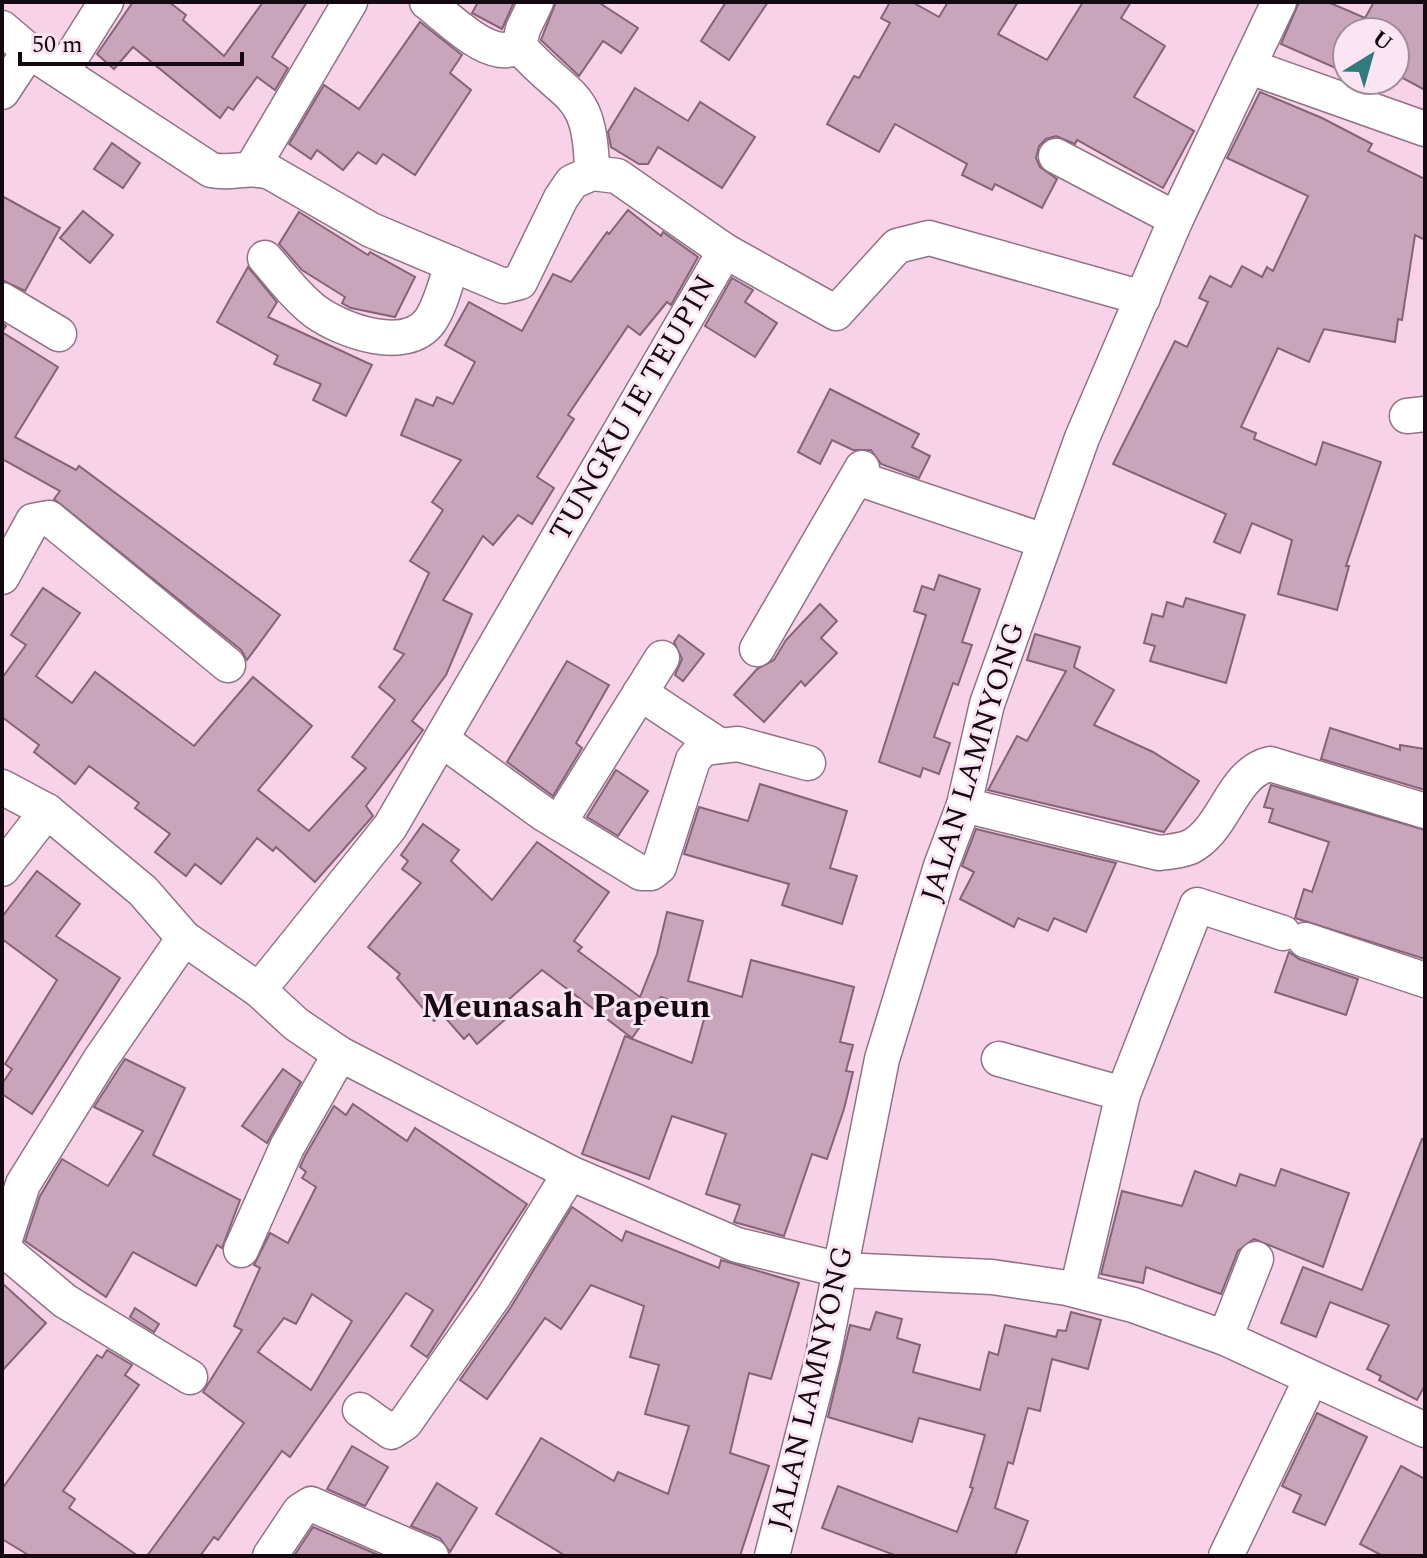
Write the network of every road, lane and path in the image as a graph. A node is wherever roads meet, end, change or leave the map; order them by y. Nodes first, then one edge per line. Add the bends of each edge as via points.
1 (106, 2) edge
2 (350, 2) edge
3 (427, 2) edge
4 (536, 2) edge
5 (1279, 2) edge
6 (2, 28) edge
7 (519, 46) junction
8 (29, 51) junction
9 (1250, 67) junction
10 (62, 72) junction
11 (2, 92) edge
12 (1425, 129) edge
13 (1056, 156) dead end
14 (252, 168) junction
15 (592, 173) junction
16 (1176, 219) junction
17 (725, 251) junction
18 (265, 258) dead end
19 (452, 264) junction
20 (1143, 298) junction
21 (2, 300) edge
22 (59, 334) dead end
23 (1044, 541) junction
24 (2, 577) edge
25 (757, 649) dead end
26 (662, 658) dead end
27 (228, 665) dead end
28 (640, 693) junction
29 (442, 740) junction
30 (717, 744) junction
31 (808, 763) dead end
32 (2, 787) edge
33 (964, 805) junction
34 (47, 811) junction
35 (1425, 811) edge
36 (559, 823) junction
37 (2, 869) edge
38 (184, 938) junction
39 (1425, 980) edge
40 (259, 990) junction
41 (340, 1054) junction
42 (999, 1059) dead end
43 (1123, 1094) junction
44 (570, 1173) junction
45 (2, 1248) edge
46 (241, 1250) dead end
47 (1256, 1259) dead end
48 (841, 1270) junction
49 (1077, 1290) junction
50 (1225, 1338) junction
51 (190, 1377) dead end
52 (1311, 1379) junction
53 (360, 1410) dead end
54 (1425, 1430) edge
55 (270, 1556) edge
56 (431, 1556) edge
57 (772, 1556) edge
58 (1226, 1556) edge

1 - 10 street
2 - 14 street
3 - 7 street via 483,44 506,51
4 - 7 street
5 - 9 street, JALAN LAMNYONG
6 - 8 street
7 - 15 street via 578,101 588,119
8 - 10 street
8 - 11 street
9 - 12 street
9 - 16 street, JALAN LAMNYONG
10 - 14 street via 211,170
13 - 16 street
14 - 19 street via 270,172 371,230
15 - 17 street, TUNGKU IE TEUPIN via 617,176
15 - 19 street via 572,182 561,198 517,284 504,286
16 - 20 street, JALAN LAMNYONG
17 - 20 street via 836,313 897,246 929,238
17 - 29 street, TUNGKU IE TEUPIN
18 - 19 street via 316,312 368,335 392,337 415,334 430,322
20 - 23 street, JALAN LAMNYONG
21 - 22 street
23 - 25 street via 860,473
23 - 33 street, JALAN LAMNYONG via 987,704
24 - 27 street via 33,521 49,518
26 - 28 street
28 - 30 street
28 - 36 street
29 - 36 street
29 - 40 street, TUNGKU IE TEUPIN via 390,827
30 - 31 street via 738,744
30 - 36 street via 703,748 693,760 659,867 651,873 628,868
32 - 34 street
33 - 35 street via 1159,853 1178,851 1201,839 1249,776 1270,764
33 - 48 street, JALAN LAMNYONG via 882,1059
34 - 37 street
34 - 38 street via 143,891
38 - 40 street
38 - 45 street via 23,1184
39 - 43 street via 1197,905
40 - 41 street
41 - 44 street
41 - 46 street via 287,1147
42 - 43 street
43 - 49 street
44 - 48 street via 737,1245
44 - 53 street via 494,1296 405,1423 391,1432
45 - 51 street via 65,1301
47 - 50 street
48 - 49 street via 992,1277
48 - 57 street, JALAN LAMNYONG
49 - 50 street
50 - 52 street
52 - 54 street
52 - 58 street
55 - 56 street via 300,1511 311,1504

